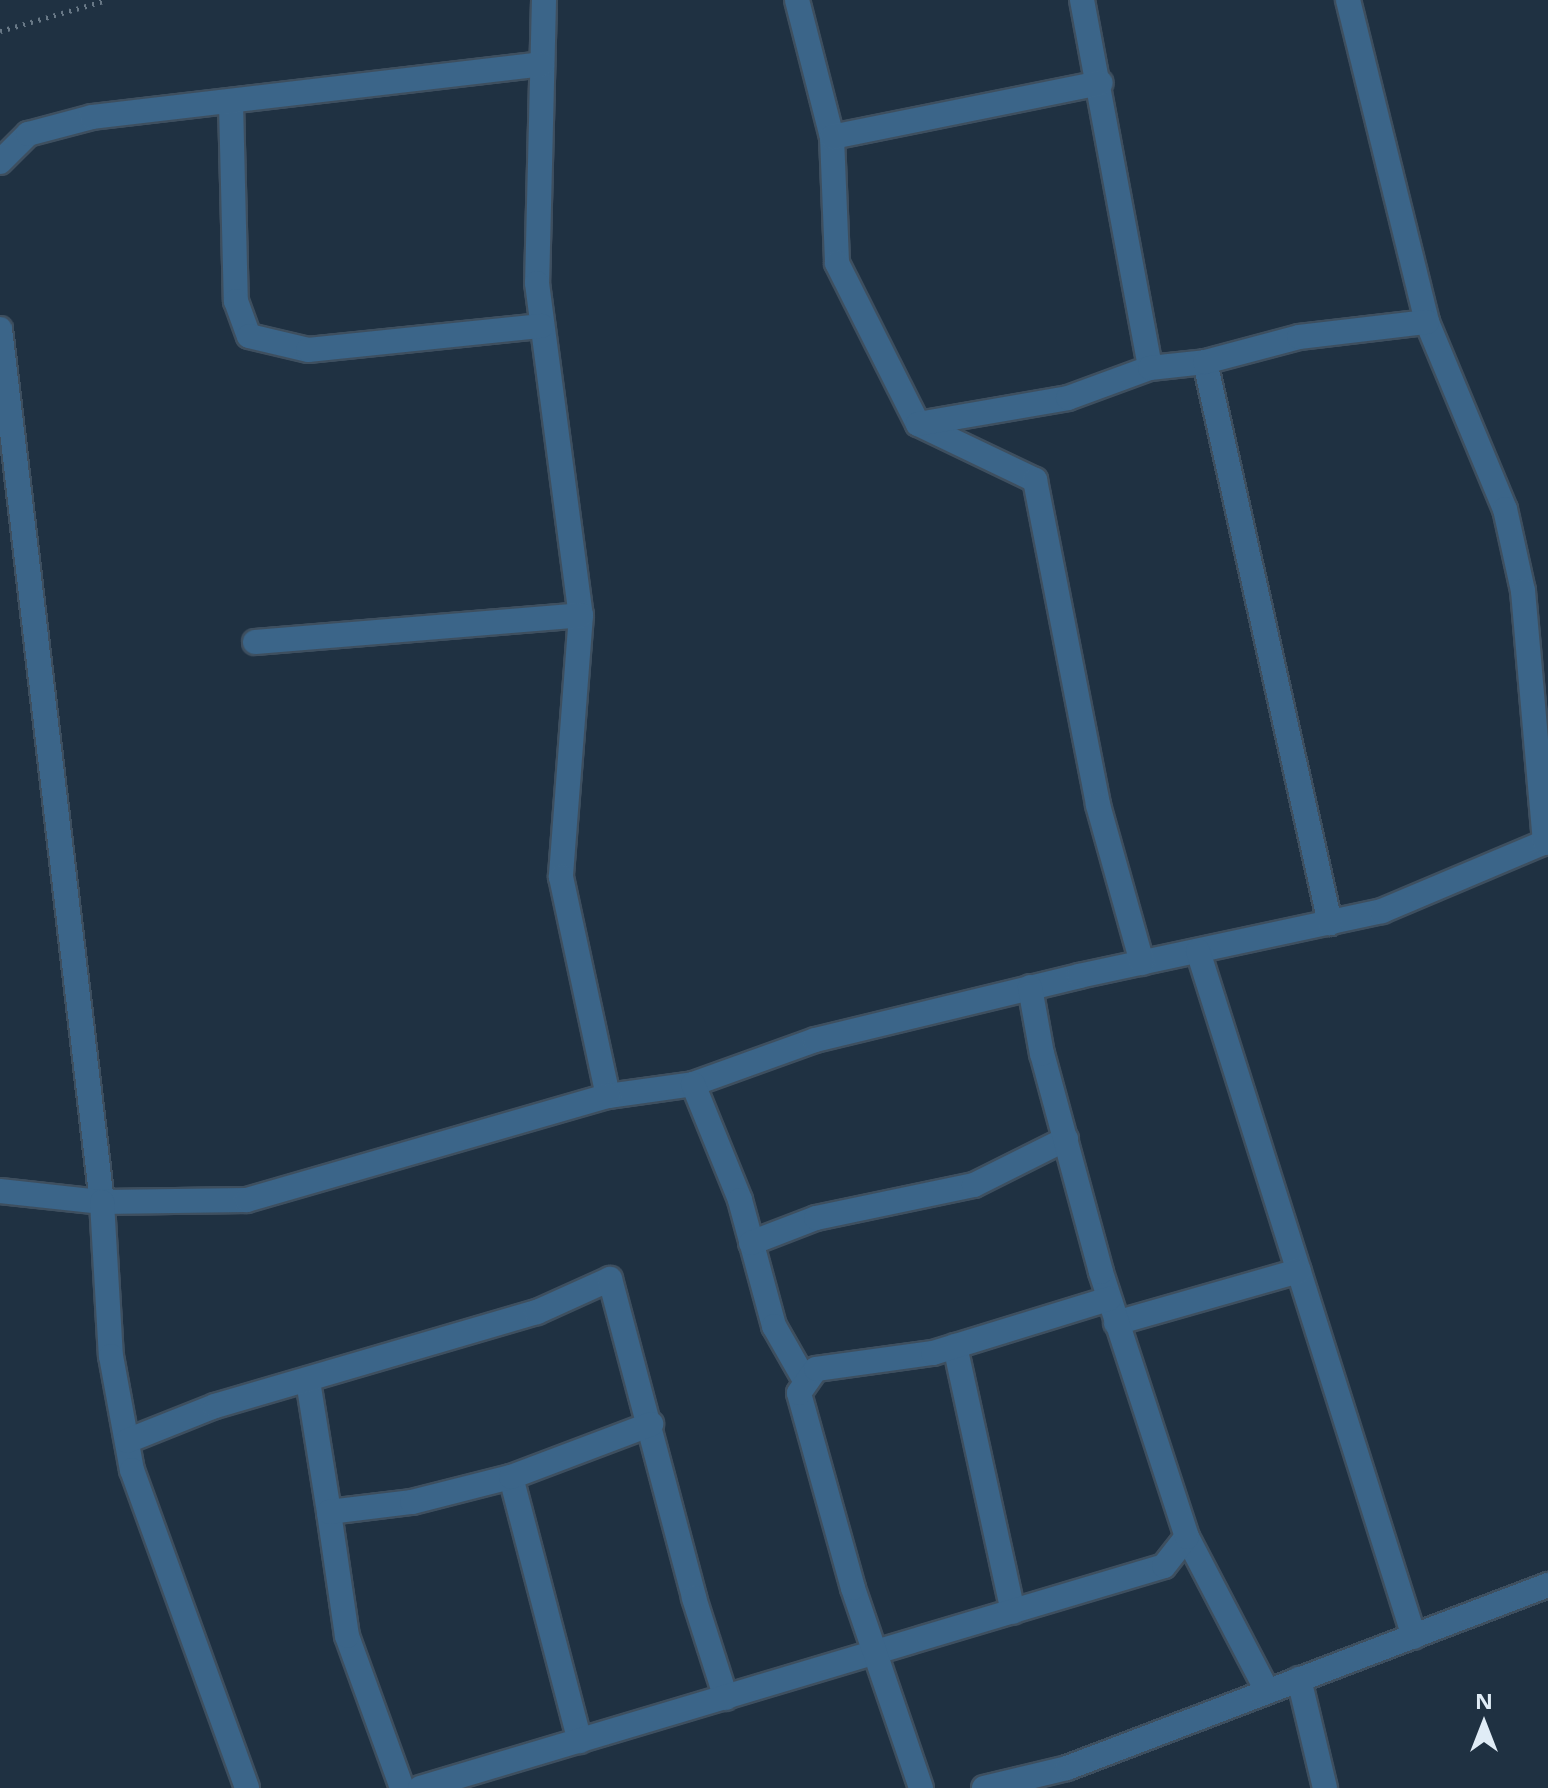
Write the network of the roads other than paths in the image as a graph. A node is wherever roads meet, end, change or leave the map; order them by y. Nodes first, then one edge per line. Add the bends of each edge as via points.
1 (544, 0) edge
2 (797, 0) edge
3 (1082, 0) edge
4 (1348, 0) edge
5 (542, 64) junction
6 (1101, 83) junction
7 (231, 103) junction
8 (832, 137) junction
9 (0, 162) edge
10 (1427, 322) junction
11 (542, 326) junction
12 (0, 329) edge
13 (1205, 362) junction
14 (1150, 368) junction
15 (918, 424) junction
16 (581, 615) junction
17 (255, 642) dead end
18 (1538, 651) edge
19 (1547, 842) edge
20 (1330, 923) junction
21 (1198, 951) junction
22 (1142, 963) junction
23 (1030, 987) junction
24 (693, 1084) junction
25 (608, 1096) junction
26 (1066, 1139) junction
27 (0, 1191) edge
28 (102, 1202) junction
29 (751, 1243) junction
30 (1299, 1271) junction
31 (1112, 1311) junction
32 (955, 1346) junction
33 (308, 1381) junction
34 (806, 1382) junction
35 (651, 1424) junction
36 (127, 1441) junction
37 (511, 1477) junction
38 (329, 1512) junction
39 (1187, 1537) junction
40 (1548, 1585) edge
41 (1013, 1612) junction
42 (1414, 1637) junction
43 (877, 1653) junction
44 (1299, 1679) junction
45 (1267, 1691) junction
46 (726, 1698) junction
47 (580, 1741) junction
48 (247, 1788) edge
49 (402, 1788) edge
50 (420, 1788) edge
51 (921, 1788) edge
52 (984, 1788) edge
53 (1325, 1788) edge

1 - 5 street
2 - 8 street
3 - 6 street
4 - 10 street
5 - 7 street
5 - 11 street via 537,283
6 - 8 street
6 - 14 street
7 - 9 street via 92,117 28,134
7 - 11 street via 235,287 249,336 308,350
8 - 15 street via 837,263
10 - 13 street via 1299,337
10 - 18 street via 1505,509
11 - 16 street
12 - 28 street
13 - 14 street
13 - 20 street
14 - 15 street via 1068,398
15 - 22 street via 1035,480 1098,805
16 - 17 street
16 - 25 street via 561,877
18 - 19 street
19 - 20 street via 1382,911
20 - 21 street
21 - 22 street
21 - 30 street
22 - 23 street
23 - 24 street via 815,1040
23 - 26 street
24 - 25 street
24 - 29 street via 740,1200
25 - 28 street via 247,1200
26 - 29 street via 974,1185 816,1218
26 - 31 street
27 - 28 street
28 - 36 street via 111,1356
29 - 34 street via 774,1326
30 - 31 street
30 - 42 street
31 - 32 street
31 - 39 street
32 - 34 street via 816,1369
32 - 41 street
33 - 35 street via 537,1312 610,1279
33 - 36 street via 215,1406
33 - 38 street
34 - 43 street via 799,1393
35 - 37 street
35 - 46 street via 694,1598
36 - 48 street via 132,1470
37 - 38 street via 412,1502
37 - 47 street
38 - 49 street via 347,1636
39 - 41 street via 1164,1566
39 - 45 street
40 - 42 street
41 - 43 street
42 - 44 street
43 - 46 street
43 - 51 street
44 - 45 street
44 - 53 street
45 - 52 street via 1067,1768
46 - 47 street
47 - 50 street

